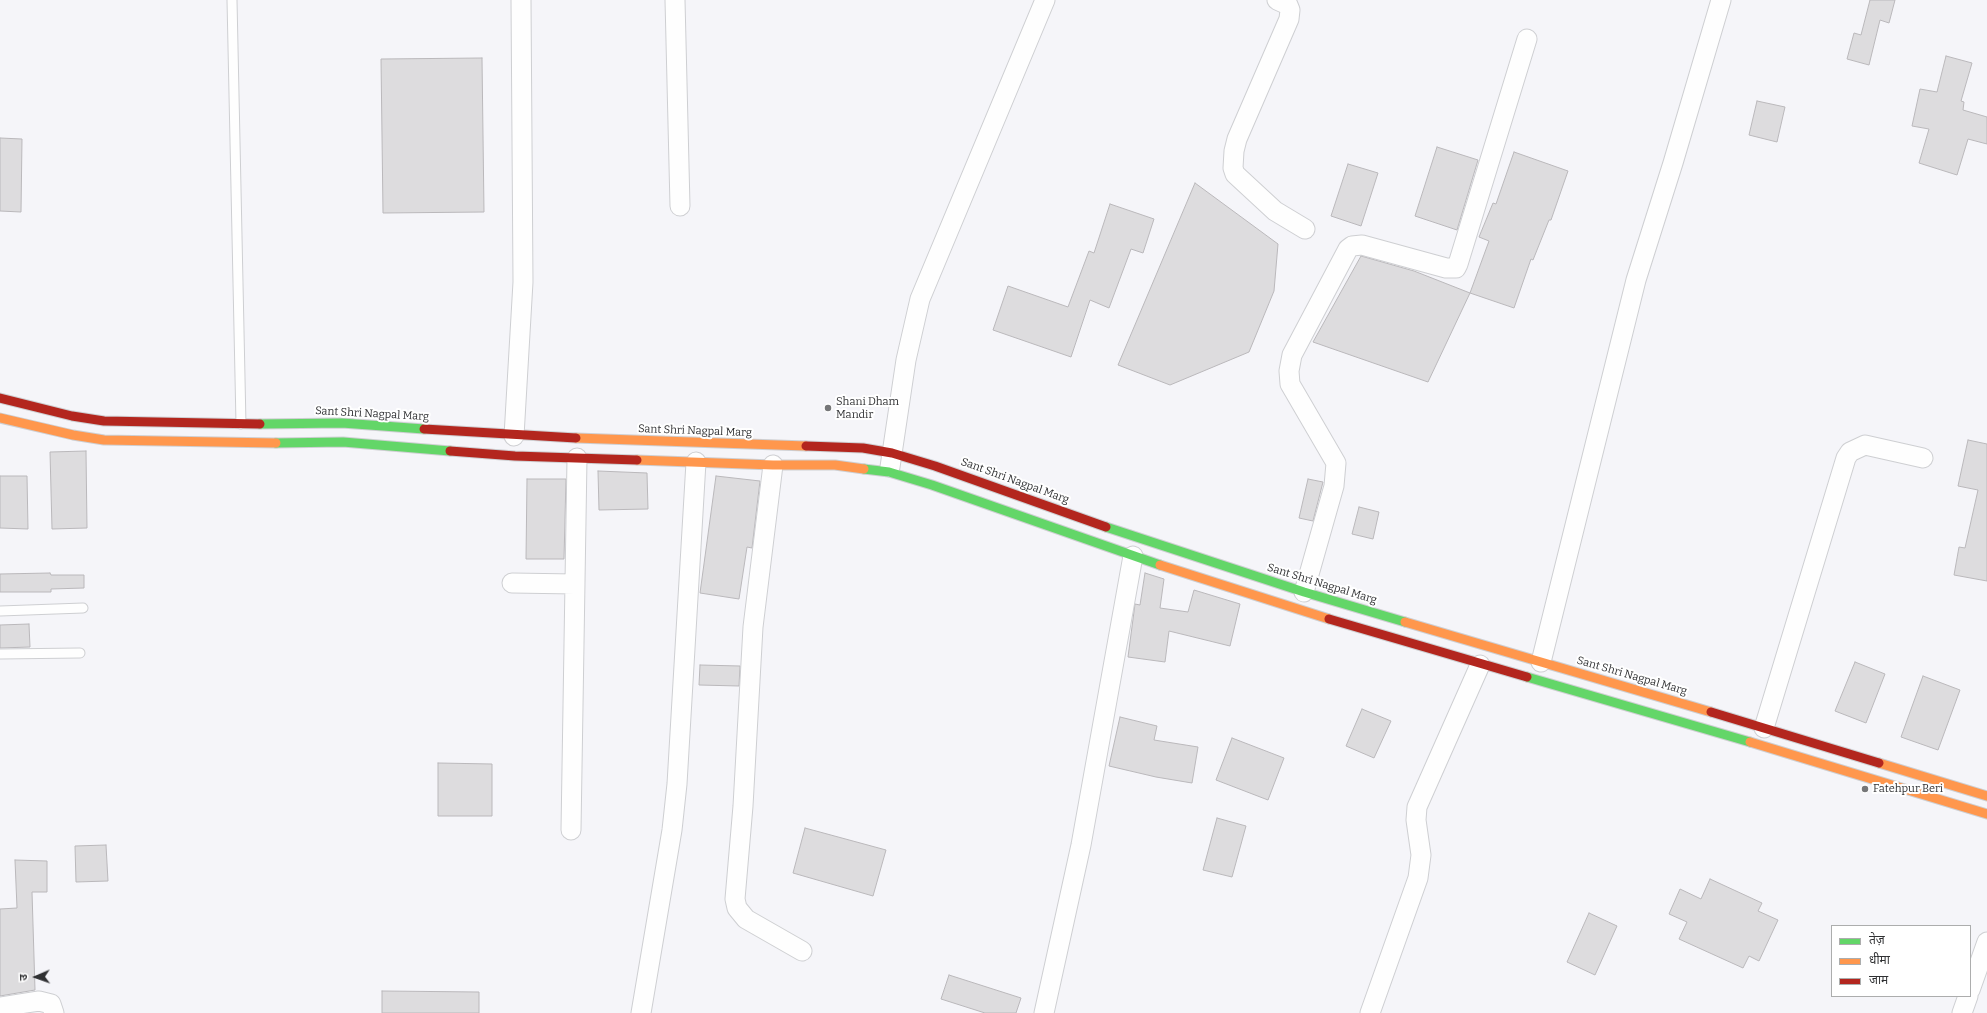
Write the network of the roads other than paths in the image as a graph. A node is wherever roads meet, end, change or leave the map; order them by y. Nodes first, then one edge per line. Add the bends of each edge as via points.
1 (232, 0) edge
2 (521, 0) edge
3 (674, 0) edge
4 (1045, 0) edge
5 (1277, 0) edge
6 (1721, 0) edge
7 (1527, 39) dead end
8 (680, 206) dead end
9 (1305, 229) dead end
10 (0, 398) edge
11 (0, 418) edge
12 (240, 424) junction
13 (514, 436) junction
14 (892, 453) junction
15 (577, 458) junction
16 (1923, 458) dead end
17 (696, 462) junction
18 (773, 465) junction
19 (889, 472) junction
20 (1132, 556) junction
21 (512, 583) dead end
22 (575, 584) junction
23 (1304, 592) junction
24 (83, 608) dead end
25 (0, 611) edge
26 (80, 653) dead end
27 (0, 654) edge
28 (1541, 662) junction
29 (1480, 665) junction
30 (1764, 728) junction
31 (1985, 801) edge
32 (571, 830) dead end
33 (1987, 942) edge
34 (802, 951) dead end
35 (1971, 987) edge
36 (1968, 997) edge
37 (0, 1007) edge
38 (54, 1013) edge
39 (641, 1013) edge
40 (1044, 1013) edge
41 (1370, 1013) edge
42 (1962, 1013) edge

1 - 12 lane
2 - 13 street via 523,282
3 - 8 street
4 - 14 street via 920,299 906,360
5 - 9 street via 1288,5 1289,19 1237,140 1233,168 1235,174 1275,211
6 - 28 street via 1636,280
7 - 23 street via 1458,264 1452,269 1446,268 1362,245 1352,246 1348,249 1292,355 1288,371 1290,384 1336,462 1334,486
10 - 12 main road, Sant Shri Nagpal Marg via 72,416 104,421
11 - 15 main road, Sant Shri Nagpal Marg via 104,440 343,442 515,456
12 - 13 main road, Sant Shri Nagpal Marg via 342,423
13 - 14 main road, Sant Shri Nagpal Marg via 834,446
14 - 19 street
14 - 23 main road, Sant Shri Nagpal Marg via 1136,538
15 - 17 main road, Sant Shri Nagpal Marg
15 - 22 street
16 - 30 street via 1864,445 1850,452 1846,458
17 - 18 main road, Sant Shri Nagpal Marg
17 - 39 street via 676,799
18 - 19 main road, Sant Shri Nagpal Marg via 835,465
18 - 34 street via 753,627 735,900 737,908 746,919
19 - 20 main road, Sant Shri Nagpal Marg via 939,487
20 - 29 main road, Sant Shri Nagpal Marg
20 - 40 street via 1080,845
21 - 22 street
22 - 32 street
23 - 28 main road, Sant Shri Nagpal Marg
24 - 25 lane
26 - 27 lane
28 - 30 main road, Sant Shri Nagpal Marg
29 - 31 main road, Sant Shri Nagpal Marg via 1706,729
29 - 41 street via 1417,807 1416,820 1421,855 1418,878
30 - 31 main road, Sant Shri Nagpal Marg
33 - 35 street
36 - 42 street
37 - 38 street via 40,1001 51,1004

